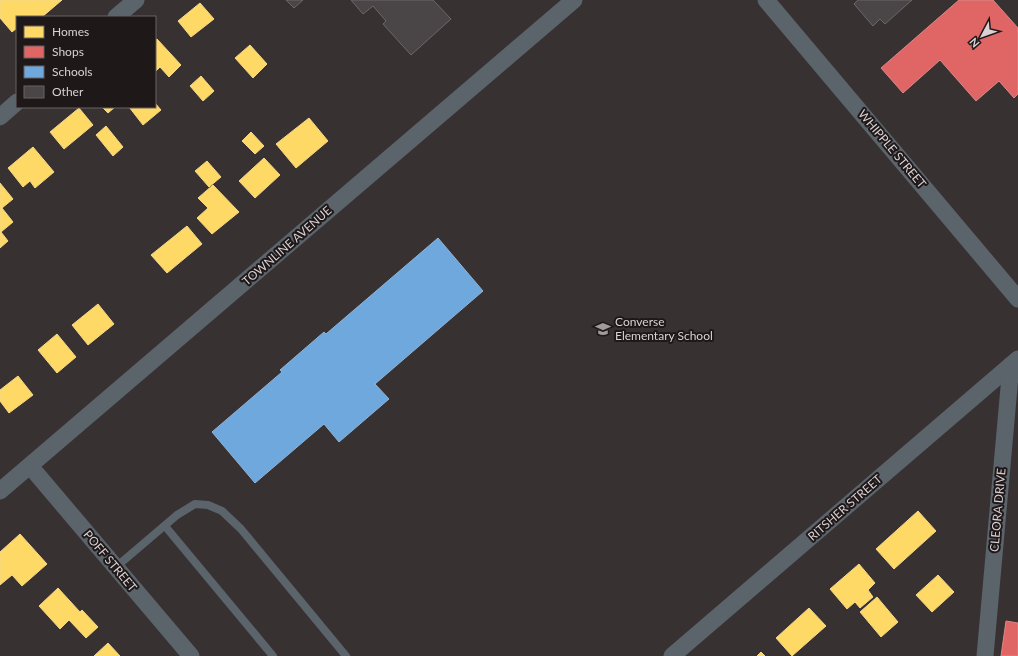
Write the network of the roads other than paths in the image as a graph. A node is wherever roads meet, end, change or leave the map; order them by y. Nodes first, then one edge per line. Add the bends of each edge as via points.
1 (136, 0) edge
2 (574, 0) edge
3 (766, 0) edge
4 (117, 16) edge
5 (16, 103) edge
6 (0, 117) edge
7 (1018, 299) edge
8 (1015, 362) edge
9 (30, 466) junction
10 (0, 491) edge
11 (165, 526) junction
12 (116, 567) junction
13 (191, 656) edge
14 (273, 656) edge
15 (346, 656) edge
16 (672, 656) edge
17 (985, 656) edge

1 - 4 street
2 - 9 street, TOWNLINE AVENUE
3 - 7 street, WHIPPLE STREET
5 - 6 street
8 - 16 street, RITSHER STREET
8 - 17 street, CLEORA DRIVE
9 - 10 street, TOWNLINE AVENUE
9 - 12 street, POFF STREET
11 - 12 lane
11 - 14 lane
11 - 15 lane via 195,504 208,505 222,511 241,529
12 - 13 street, POFF STREET

